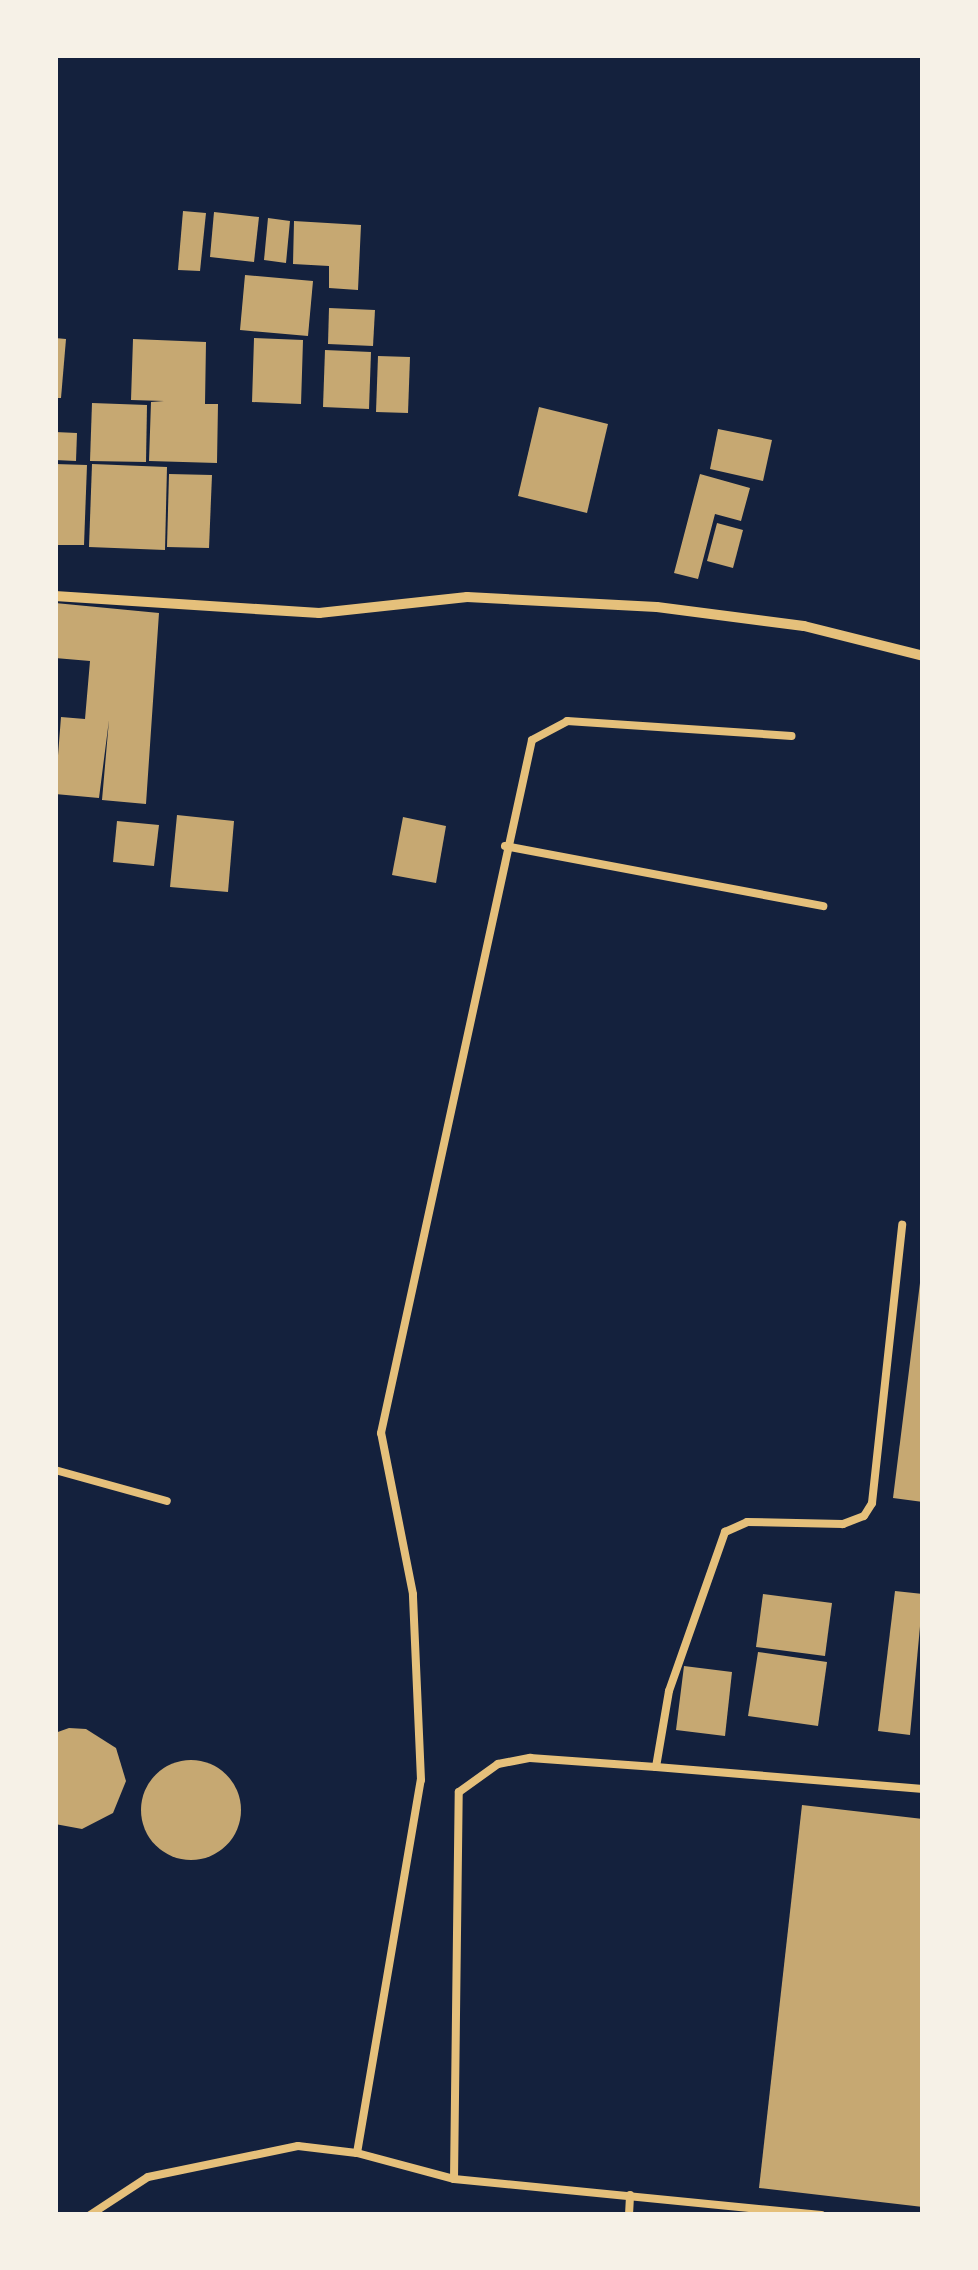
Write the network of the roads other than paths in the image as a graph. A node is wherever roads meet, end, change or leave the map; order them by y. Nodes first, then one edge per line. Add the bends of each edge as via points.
1 (55, 596) edge
2 (923, 656) edge
3 (791, 736) dead end
4 (506, 846) junction
5 (823, 906) dead end
6 (902, 1225) dead end
7 (55, 1470) edge
8 (167, 1501) dead end
9 (656, 1768) junction
10 (923, 1788) edge
11 (357, 2153) junction
12 (454, 2179) junction
13 (630, 2194) junction
14 (90, 2215) edge
15 (629, 2215) edge
16 (821, 2215) edge

1 - 2 street via 318,612 466,596 657,607 804,626
3 - 4 lane via 568,721 532,740
4 - 5 lane
4 - 11 lane via 381,1433 413,1594 421,1780
6 - 9 lane via 872,1504 864,1516 843,1524 747,1522 726,1532 668,1690
7 - 8 lane
9 - 10 lane
9 - 12 lane via 530,1758 498,1764 459,1792
11 - 12 lane
11 - 14 lane via 298,2146 230,2156 148,2176
12 - 13 lane
13 - 15 lane
13 - 16 lane

